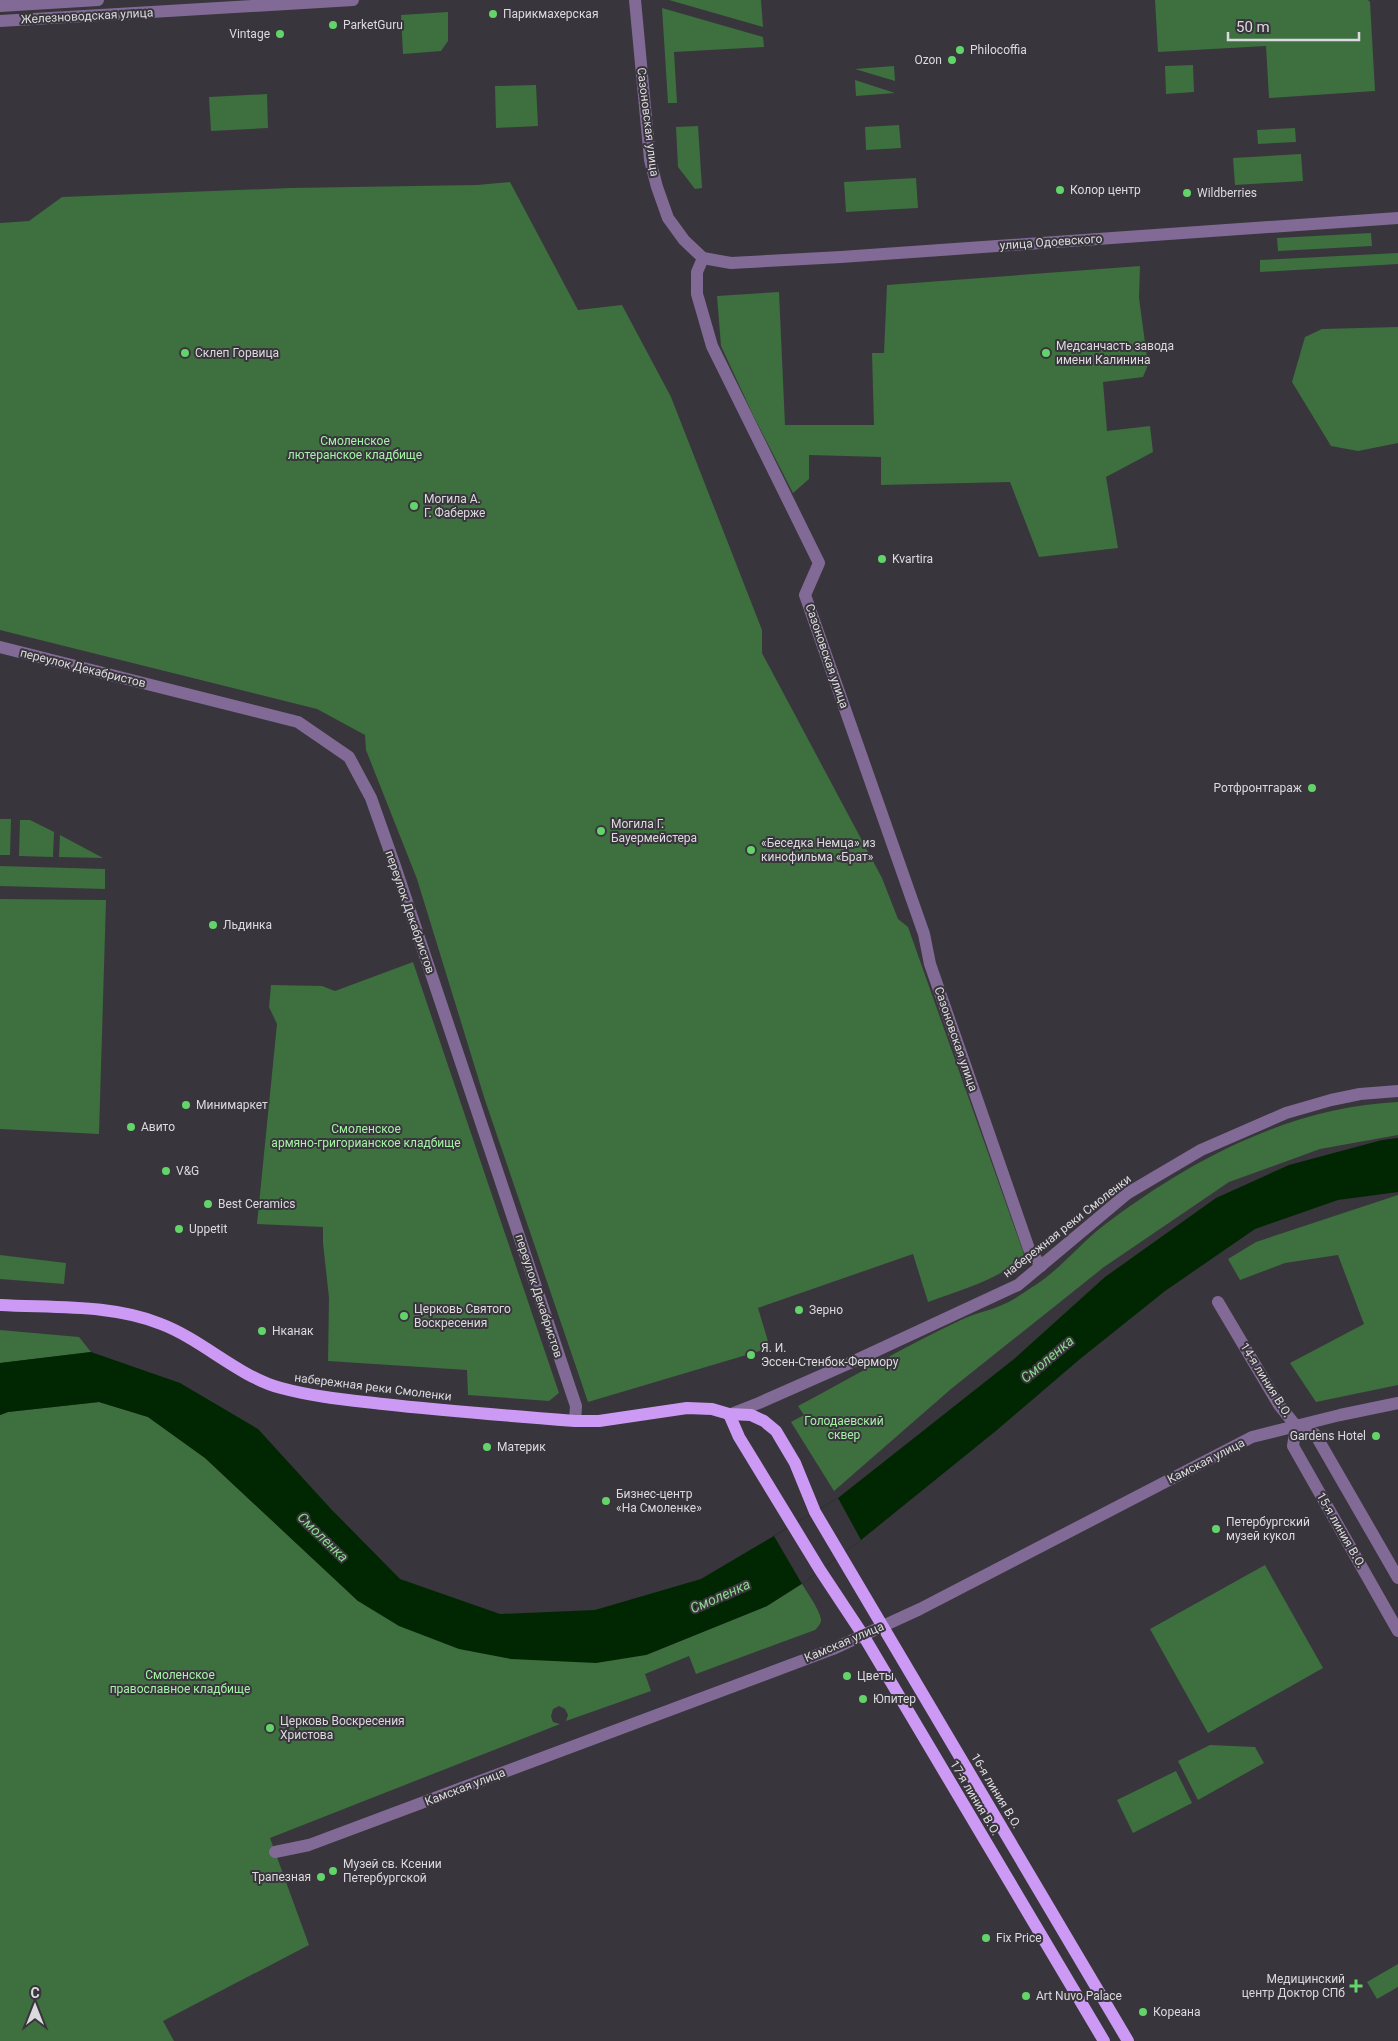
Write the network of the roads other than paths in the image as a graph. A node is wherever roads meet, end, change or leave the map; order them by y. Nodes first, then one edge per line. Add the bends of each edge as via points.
1 (98, 0) edge
2 (353, 0) edge
3 (634, 0) edge
4 (0, 6) edge
5 (0, 21) edge
6 (1398, 218) edge
7 (703, 258) junction
8 (0, 647) edge
9 (1398, 1091) edge
10 (1041, 1266) junction
11 (1218, 1302) dead end
12 (0, 1305) edge
13 (1398, 1402) edge
14 (730, 1414) junction
15 (575, 1421) junction
16 (1296, 1426) junction
17 (841, 1555) joint
18 (1398, 1578) edge
19 (883, 1626) junction
20 (1398, 1631) edge
21 (863, 1635) junction
22 (275, 1852) dead end
23 (1104, 2041) edge
24 (1128, 2041) edge

1 - 4 street, Железноводская улица
2 - 5 street, Железноводская улица
3 - 7 street, Сазоновская улица via 650,160 657,188 668,218
6 - 7 street, улица Одоевского via 731,263
7 - 10 street, Сазоновская улица via 697,272 697,294 709,337 819,563 805,596 924,934 930,964 1029,1249
8 - 15 street, переулок Декабристов via 298,722 349,757 371,798 398,875 576,1406
9 - 10 street, набережная реки Смоленки via 1360,1094 1286,1113 1201,1150 1128,1193
10 - 14 street, набережная реки Смоленки via 1018,1285
11 - 16 street, 14-я линия В.О. via 1279,1405
12 - 15 main road, набережная реки Смоленки via 137,1316 184,1334 258,1379 304,1394
13 - 16 street, Камская улица
14 - 15 main road, набережная реки Смоленки via 687,1408 599,1421
14 - 17 main road, набережная реки Смоленки via 750,1415 764,1421 776,1432 795,1463 815,1512
14 - 21 main road, 17-я линия В.О. via 739,1437
16 - 18 street, 14-я линия В.О. via 1315,1434
16 - 19 street, Камская улица via 1252,1437
16 - 20 street, 15-я линия В.О. via 1293,1446
17 - 19 main road, 16-я линия В.О.
19 - 21 street, Камская улица
19 - 24 main road, 16-я линия В.О.
21 - 22 street, Камская улица via 309,1845
21 - 23 main road, 17-я линия В.О.

